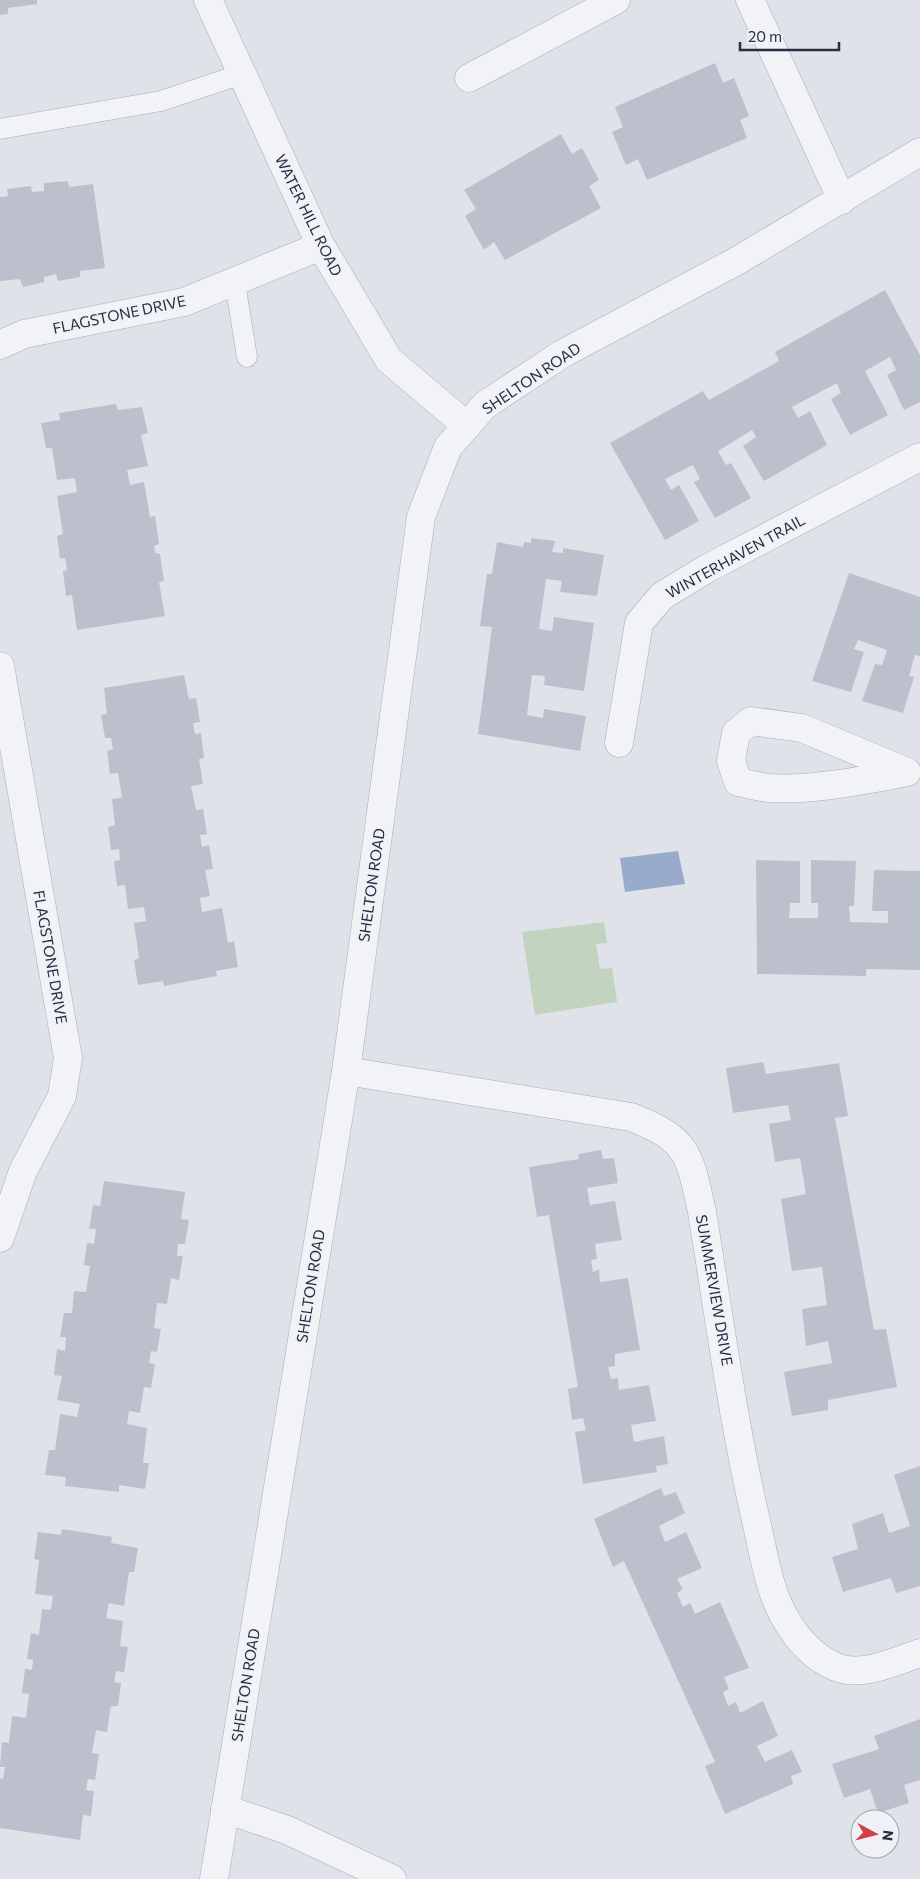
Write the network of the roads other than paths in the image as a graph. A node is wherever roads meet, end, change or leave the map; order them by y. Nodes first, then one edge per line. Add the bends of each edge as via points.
1 (208, 0) edge
2 (616, 0) edge
3 (750, 0) edge
4 (242, 74) junction
5 (469, 78) dead end
6 (0, 129) edge
7 (920, 152) edge
8 (842, 200) junction
9 (321, 246) junction
10 (234, 283) junction
11 (0, 344) edge
12 (247, 356) dead end
13 (467, 426) junction
14 (920, 457) edge
15 (0, 666) edge
16 (619, 743) dead end
17 (913, 774) edge
18 (346, 1071) junction
19 (0, 1238) edge
20 (920, 1653) edge
21 (225, 1809) junction
22 (214, 1879) edge
23 (392, 1879) edge

1 - 4 street, WATER HILL ROAD
2 - 5 street
3 - 8 street
4 - 6 lane via 161,101
4 - 9 street, WATER HILL ROAD
7 - 8 street, SHELTON ROAD
8 - 13 street, SHELTON ROAD via 735,262 562,354 486,405
9 - 10 street, FLAGSTONE DRIVE
9 - 13 street, WATER HILL ROAD via 389,360
10 - 11 street, FLAGSTONE DRIVE via 184,302 24,334
10 - 12 lane
13 - 18 street, SHELTON ROAD via 448,447 422,517
14 - 16 street, WINTERHAVEN TRAIL via 708,568 662,596 639,623
15 - 19 street, FLAGSTONE DRIVE via 68,1058 62,1096 23,1171
17 - 17 street via 802,728 751,722 736,733 732,760 738,782 769,788
18 - 20 street, SUMMERVIEW DRIVE via 631,1117 662,1129 682,1146 694,1175 702,1212 748,1484 770,1581 784,1617 800,1640 818,1657 838,1668 860,1670
18 - 21 street, SHELTON ROAD
21 - 22 street, SHELTON ROAD
21 - 23 street via 287,1830

